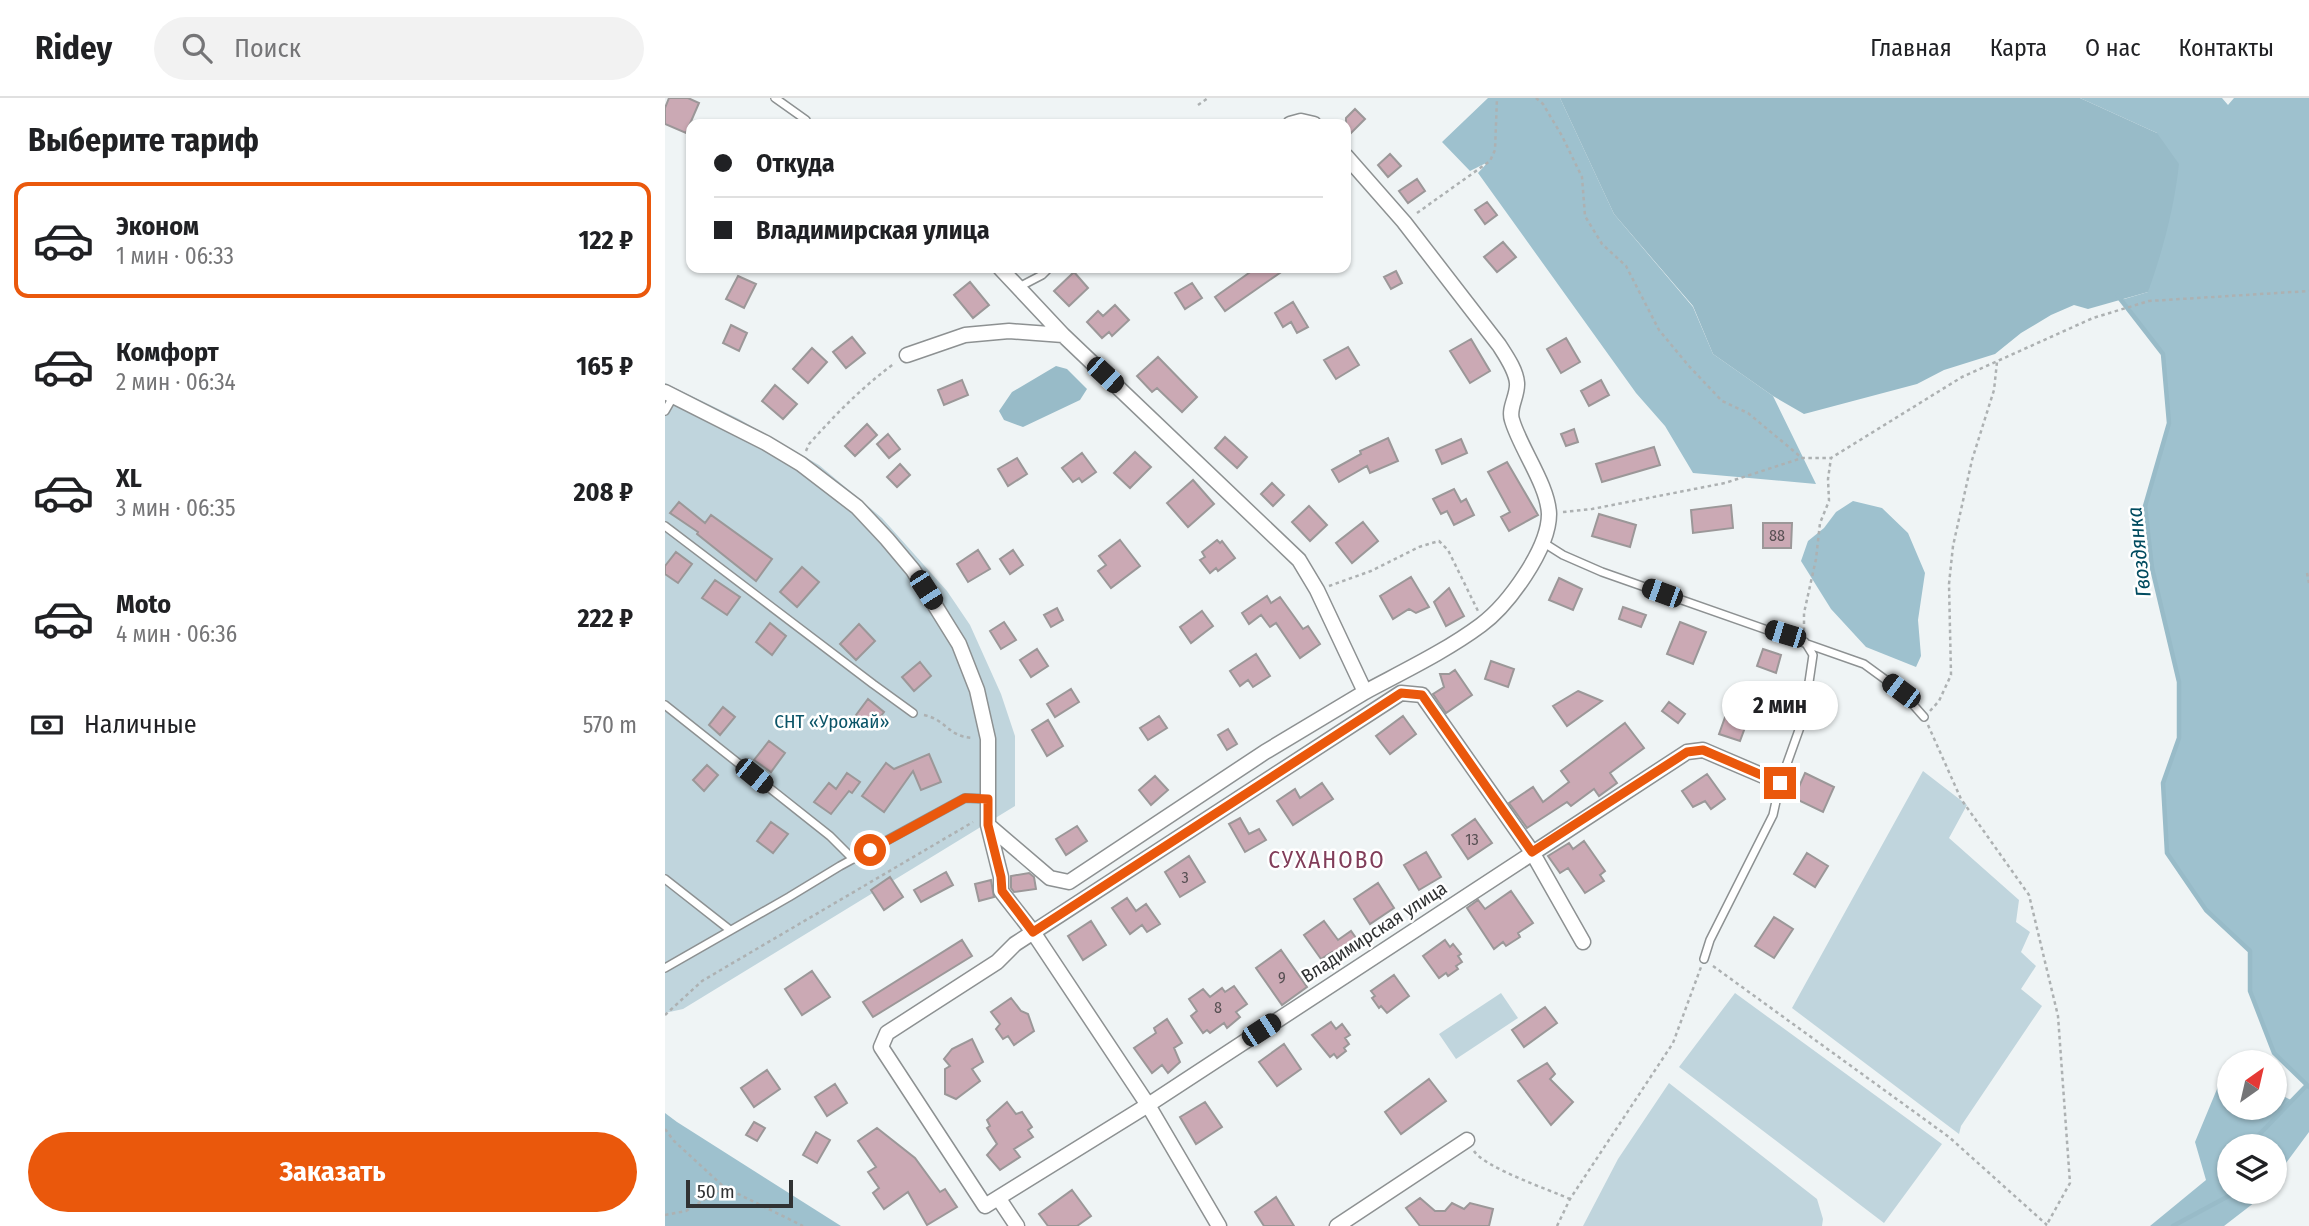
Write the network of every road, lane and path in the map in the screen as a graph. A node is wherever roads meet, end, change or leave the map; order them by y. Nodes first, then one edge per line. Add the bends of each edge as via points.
1 (775, 98) edge
2 (1208, 98) edge
3 (1497, 98) edge
4 (1536, 98) edge
5 (1198, 105) dead end
6 (805, 119) edge
7 (1351, 162) edge
8 (1404, 222) junction
9 (1005, 273) edge
10 (1044, 273) edge
11 (1019, 288) junction
12 (2309, 292) edge
13 (1063, 335) junction
14 (907, 355) joint
15 (1997, 362) junction
16 (669, 394) edge
17 (665, 411) edge
18 (1803, 458) junction
19 (1831, 458) junction
20 (801, 464) junction
21 (1549, 514) junction
22 (665, 526) edge
23 (1544, 544) junction
24 (2307, 573) dead end
25 (2309, 583) edge
26 (1317, 590) junction
27 (1483, 624) junction
28 (1804, 642) junction
29 (1365, 692) junction
30 (665, 705) edge
31 (913, 713) joint
32 (1924, 717) junction
33 (988, 739) junction
34 (1780, 783) junction
35 (988, 812) junction
36 (1532, 852) junction
37 (853, 859) junction
38 (665, 879) edge
39 (730, 930) junction
40 (1033, 932) junction
41 (1583, 942) dead end
42 (1703, 959) junction
43 (665, 968) edge
44 (665, 1015) edge
45 (1148, 1105) junction
46 (665, 1129) edge
47 (1467, 1140) joint
48 (724, 1187) junction
49 (999, 1199) junction
50 (1570, 1199) junction
51 (665, 1215) edge
52 (803, 1226) edge
53 (1017, 1226) edge
54 (1219, 1226) edge
55 (1337, 1226) edge
56 (1557, 1226) edge
57 (2046, 1226) edge

1 - 6 lane
2 - 5 path
3 - 8 path via 1495,150 1490,160
4 - 18 path via 1582,177 1585,216 1602,244 1626,266 1659,330 1722,401 1748,413
7 - 8 street
8 - 21 street via 1511,364 1517,383 1511,418 1545,494
9 - 11 street
10 - 11 lane
11 - 13 street
12 - 15 path via 2149,301 2093,318
13 - 14 street via 1009,331 965,335
13 - 26 street via 1299,559
14 - 20 path via 846,402 809,444
15 - 19 path via 1962,377
15 - 32 path via 1994,390 1953,546 1951,675 1939,701
16 - 17 lane
16 - 20 street
18 - 19 path
18 - 21 path via 1725,483
19 - 28 path via 1829,501 1820,523 1804,613
20 - 33 street via 857,507 913,570 958,645 977,690
21 - 23 street
22 - 31 lane
23 - 27 street via 1518,584
23 - 28 lane via 1602,572
24 - 25 path
26 - 27 path via 1439,541 1448,550
26 - 29 street
27 - 29 street
28 - 32 lane via 1864,664 1901,691
28 - 34 lane via 1813,655 1808,694
29 - 35 street via 1265,752 1069,882 1050,878
30 - 37 lane
31 - 33 path via 938,719 958,737
32 - 57 path via 1961,799 2029,895 2053,995 2070,1183
33 - 35 street
34 - 36 street, Владимирская улица via 1703,750 1687,752
34 - 42 lane via 1773,815
35 - 37 lane via 965,798
35 - 40 street via 1002,891
35 - 44 path via 702,981
36 - 40 street via 1422,695 1401,693
36 - 41 street
36 - 45 street, Владимирская улица
37 - 39 lane
38 - 39 lane
39 - 43 lane
40 - 45 street
40 - 49 street via 997,962 887,1033 881,1047 985,1206
42 - 50 path via 1673,1042
42 - 57 path via 1949,1137
45 - 49 street, Владимирская улица
45 - 54 street
46 - 48 path
47 - 50 path via 1478,1157
47 - 55 street
48 - 51 path via 686,1211
48 - 52 path
49 - 53 street
50 - 56 path

